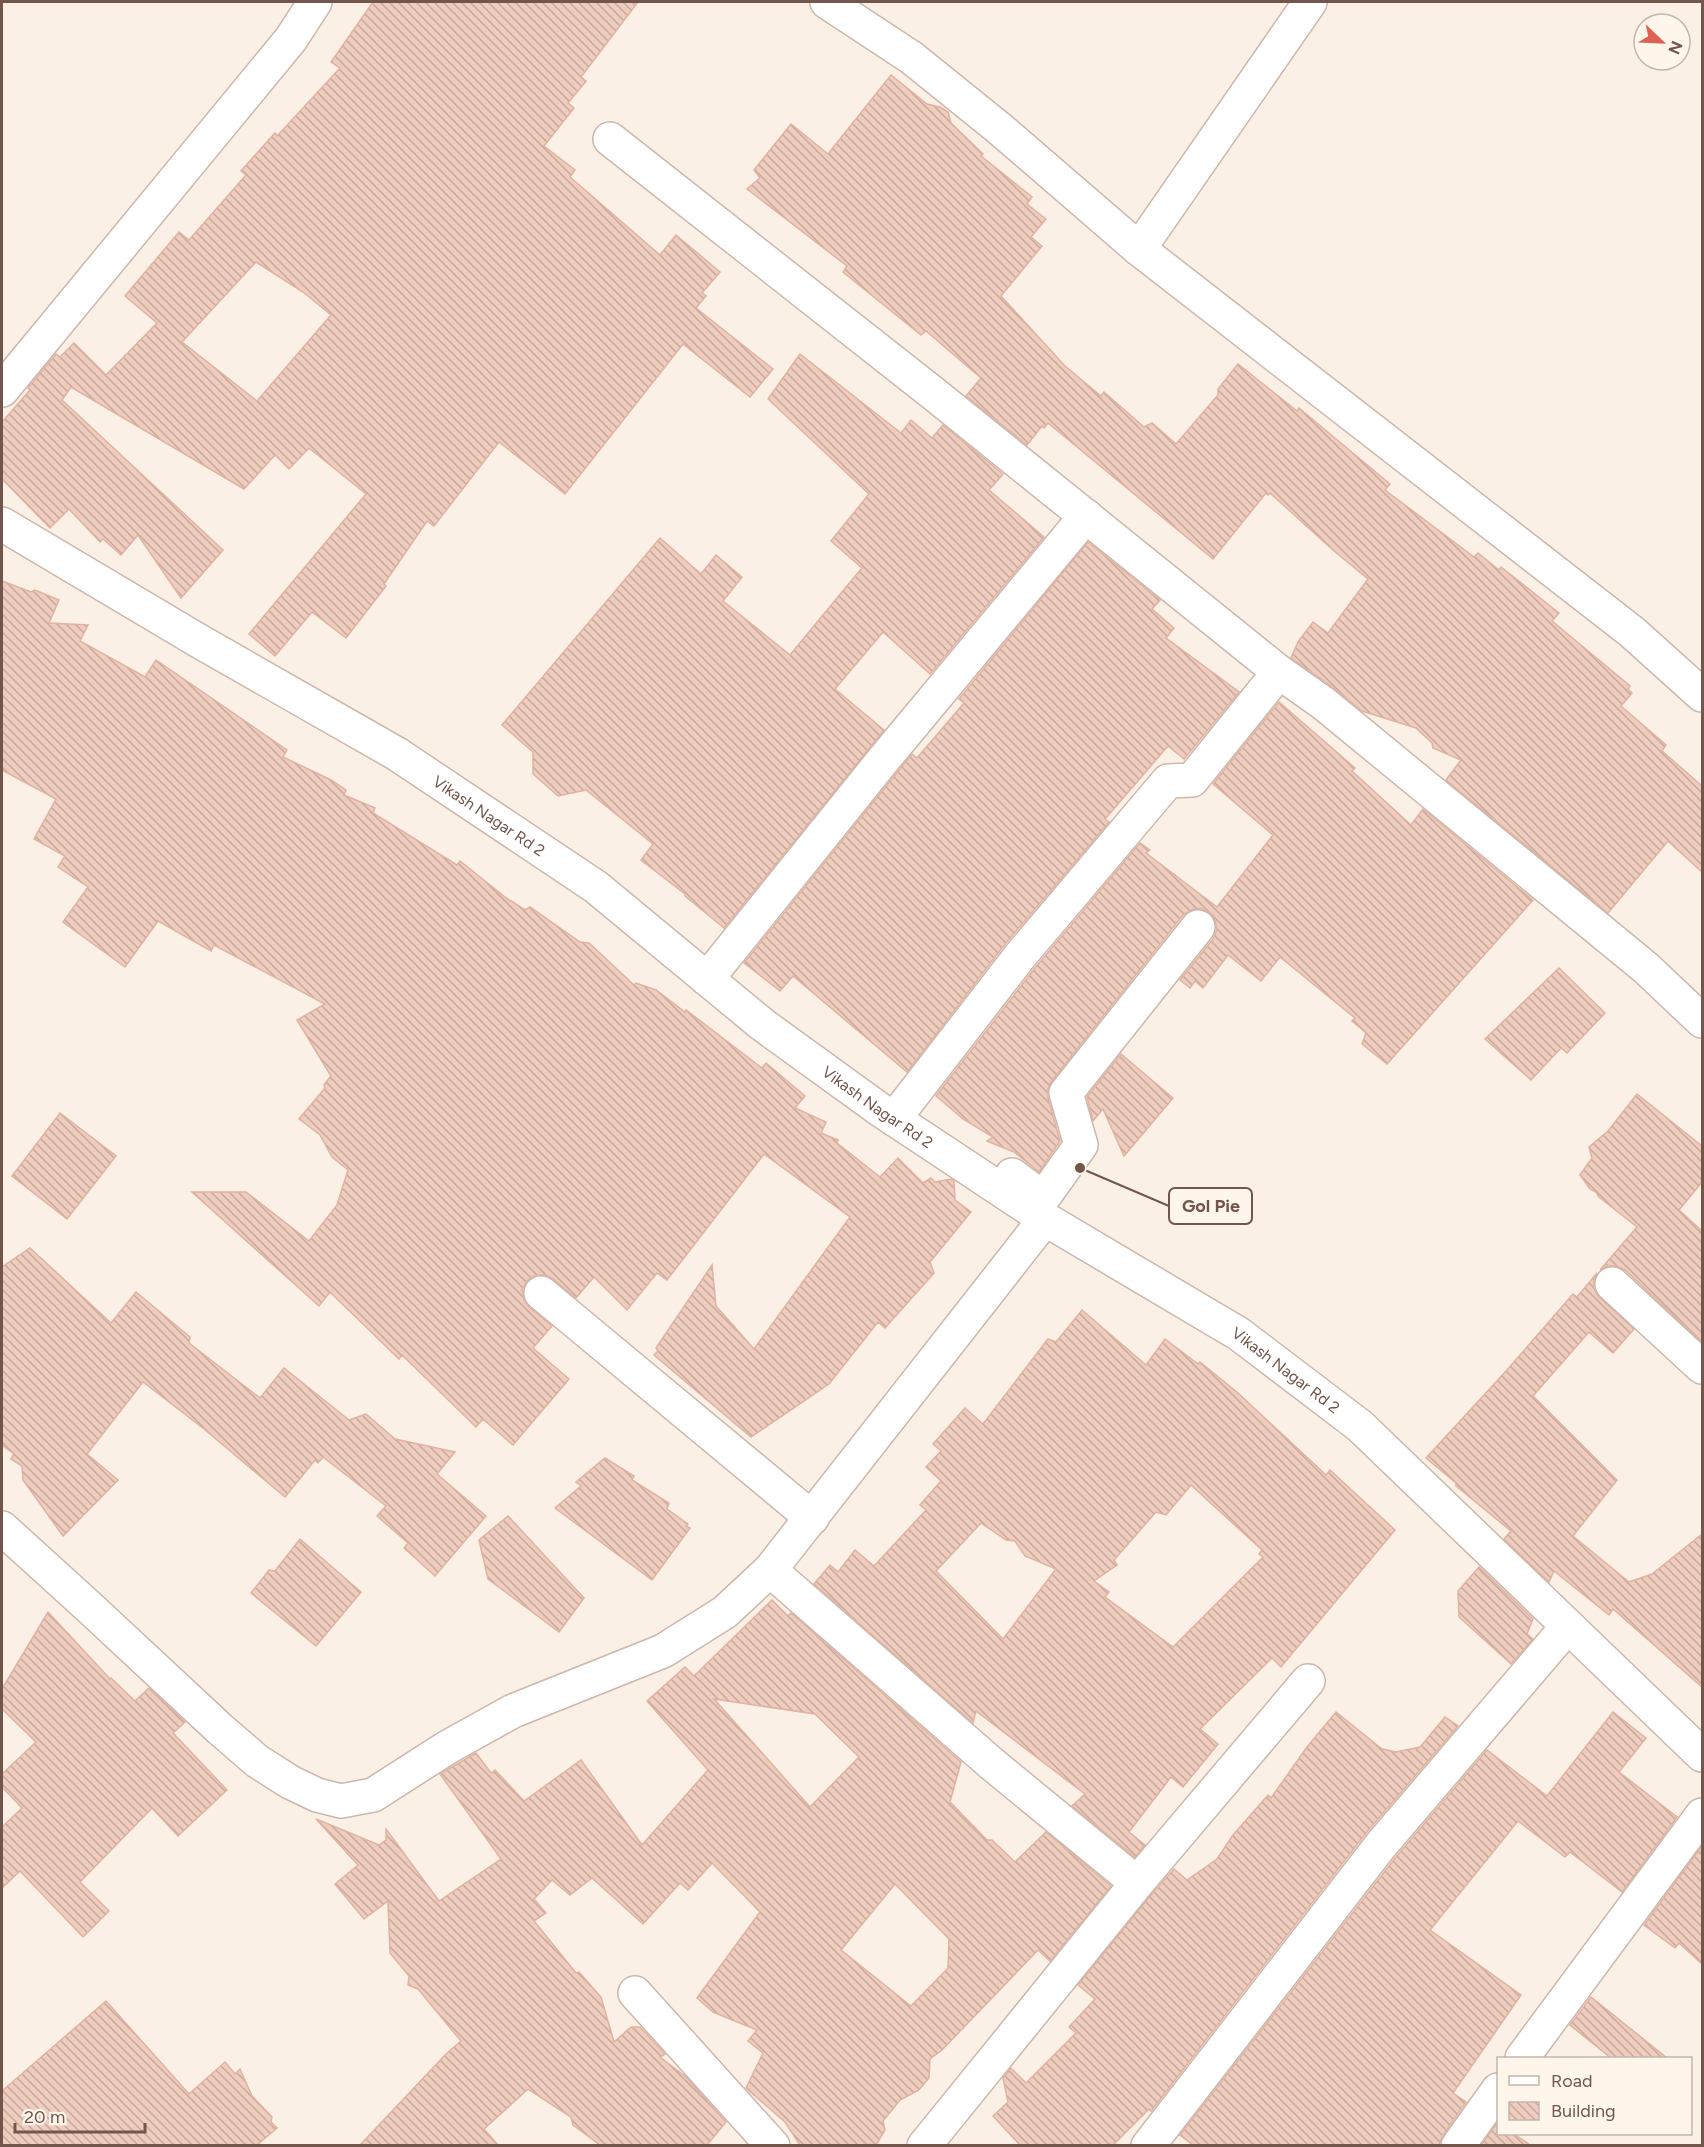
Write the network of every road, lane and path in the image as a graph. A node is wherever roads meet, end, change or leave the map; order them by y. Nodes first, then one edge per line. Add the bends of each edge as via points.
1 (315, 2) edge
2 (827, 2) edge
3 (1310, 2) edge
4 (610, 139) dead end
5 (1138, 249) junction
6 (2, 390) edge
7 (1086, 516) junction
8 (2, 524) edge
9 (1279, 672) junction
10 (1702, 695) edge
11 (1198, 927) dead end
12 (707, 979) junction
13 (1702, 1021) edge
14 (894, 1119) junction
15 (1000, 1190) junction
16 (1045, 1219) junction
17 (1612, 1284) dead end
18 (541, 1293) dead end
19 (1702, 1367) edge
20 (812, 1518) junction
21 (2, 1528) edge
22 (771, 1570) junction
23 (1568, 1626) junction
24 (1308, 1680) dead end
25 (1702, 1755) edge
26 (1702, 1815) edge
27 (1137, 1883) junction
28 (635, 1993) dead end
29 (1523, 2057) edge
30 (1497, 2091) edge
31 (773, 2145) edge
32 (924, 2145) edge
33 (1148, 2145) edge
34 (1458, 2145) edge

1 - 6 street via 291,39
2 - 5 street via 912,58
3 - 5 street
4 - 7 street
5 - 10 street via 1632,632
7 - 9 street
7 - 12 street
8 - 12 street, Vikash Nagar Rd 2 via 397,754 596,887
9 - 13 street via 1646,968
9 - 14 street via 1192,780 1168,781 1020,956
11 - 15 street via 1066,1093 1081,1144 1043,1198 1010,1174
12 - 14 street, Vikash Nagar Rd 2 via 763,1025
14 - 15 street, Vikash Nagar Rd 2
15 - 16 street, Vikash Nagar Rd 2
16 - 20 street
16 - 23 street, Vikash Nagar Rd 2 via 1239,1334 1360,1426
17 - 19 street
18 - 20 street
20 - 22 street
21 - 22 street via 257,1761 317,1795 341,1801 373,1795 513,1711 663,1651 725,1612
22 - 27 street via 992,1764
23 - 25 street, Vikash Nagar Rd 2
23 - 33 street via 1381,1845
24 - 27 street
26 - 29 street
27 - 32 street
28 - 31 street
30 - 34 street

